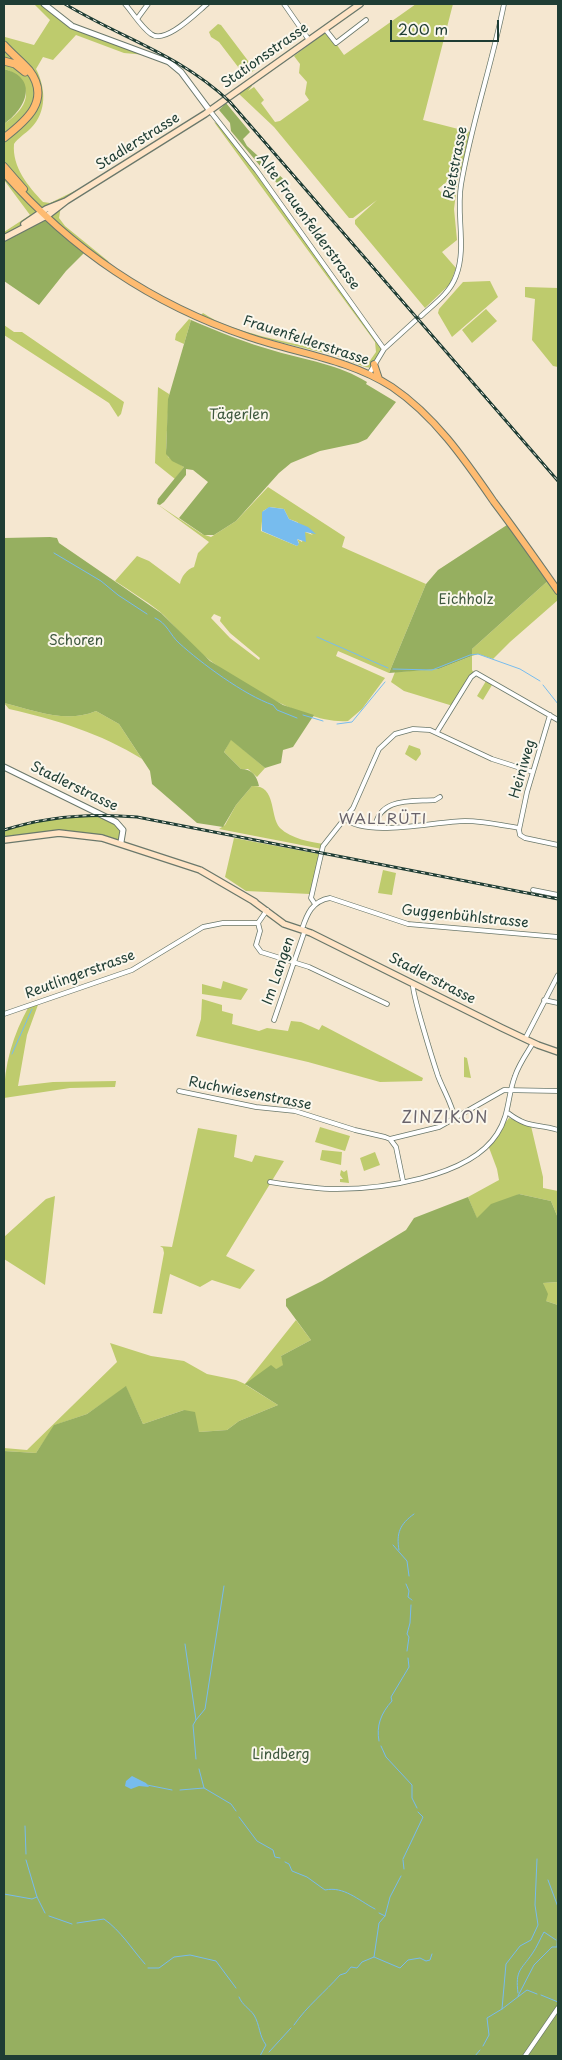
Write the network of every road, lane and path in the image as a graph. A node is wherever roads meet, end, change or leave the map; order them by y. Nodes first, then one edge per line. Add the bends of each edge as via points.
1 (44, 4) edge
2 (125, 4) edge
3 (148, 4) edge
4 (207, 4) edge
5 (284, 4) edge
6 (360, 4) edge
7 (504, 4) edge
8 (137, 19) junction
9 (366, 20) dead end
10 (325, 29) junction
11 (309, 40) junction
12 (4, 45) edge
13 (4, 61) edge
14 (210, 111) junction
15 (4, 133) edge
16 (4, 138) edge
17 (4, 166) edge
18 (4, 173) edge
19 (44, 214) junction
20 (4, 238) edge
21 (421, 316) dead end
22 (417, 319) dead end
23 (384, 349) junction
24 (374, 364) junction
25 (370, 374) junction
26 (378, 379) junction
27 (558, 591) edge
28 (550, 715) junction
29 (558, 720) edge
30 (437, 732) junction
31 (4, 766) edge
32 (533, 772) junction
33 (440, 797) dead end
34 (345, 820) junction
35 (374, 826) junction
36 (519, 828) junction
37 (4, 840) edge
38 (121, 842) junction
39 (558, 845) edge
40 (533, 890) dead end
41 (558, 895) edge
42 (315, 904) junction
43 (266, 911) junction
44 (258, 923) junction
45 (304, 930) junction
46 (558, 937) edge
47 (295, 962) junction
48 (558, 975) edge
49 (413, 984) junction
50 (544, 1000) junction
51 (558, 1003) edge
52 (387, 1004) dead end
53 (4, 1014) edge
54 (274, 1020) dead end
55 (525, 1039) junction
56 (533, 1043) junction
57 (558, 1052) edge
58 (512, 1088) junction
59 (179, 1091) dead end
60 (558, 1091) edge
61 (508, 1113) junction
62 (454, 1120) junction
63 (558, 1130) edge
64 (390, 1139) junction
65 (403, 1181) junction
66 (270, 1182) dead end
67 (558, 2008) edge
68 (525, 2056) edge

1 - 14 street via 72,26 169,62 181,72
2 - 8 street
3 - 8 street
4 - 8 street via 162,37 153,36
5 - 11 street
6 - 10 main road, Stationsstrasse
7 - 21 street, Rietstrasse via 462,180 459,265 453,284
9 - 10 street via 336,43
10 - 11 main road, Stationsstrasse
11 - 14 main road, Stationsstrasse
12 - 16 highway via 29,71 37,93 35,106 28,118
13 - 15 highway via 24,71 31,82 33,94 26,115
14 - 19 main road, Stadlerstrasse
14 - 23 street, Alte Frauenfelderstrasse via 257,170
17 - 19 main road, Frauenfelderstrasse
18 - 19 main road, Frauenfelderstrasse
19 - 20 main road, Stadlerstrasse
19 - 25 main road, Frauenfelderstrasse via 82,244 86,251 167,302 218,326
22 - 23 street
23 - 24 street
24 - 25 street
24 - 26 main road
25 - 26 main road, Frauenfelderstrasse
26 - 27 main road, Frauenfelderstrasse via 415,405 449,440
28 - 29 street
28 - 30 street via 482,675 474,674
28 - 32 street, Heiniweg
30 - 32 street via 492,759
30 - 34 street via 411,729 386,741
31 - 38 street, Stadlerstrasse via 116,822 123,830
32 - 36 street, Heiniweg
33 - 35 street via 390,804 379,812
34 - 35 street
34 - 42 street via 322,850 311,898
35 - 36 street via 403,827 468,821
36 - 39 street via 520,835 524,837
37 - 38 main road via 68,834
38 - 43 main road, Stadlerstrasse via 200,870
40 - 41 street
42 - 45 street via 308,912
42 - 46 street, Guggenbühlstrasse via 334,898 371,914 408,924
43 - 44 street
43 - 45 main road, Stadlerstrasse
44 - 47 street via 257,948
44 - 53 street, Reutlingerstrasse via 204,926 132,970
45 - 47 street, Im Langen
45 - 49 main road, Stadlerstrasse
47 - 52 street
47 - 54 street, Im Langen
48 - 50 street
49 - 55 main road, Stadlerstrasse
49 - 62 street via 413,993
50 - 51 street
50 - 55 street
55 - 56 main road, Stadlerstrasse
56 - 57 main road, Stadlerstrasse
56 - 58 street via 518,1069
58 - 60 street
58 - 61 street
58 - 62 street
59 - 64 street, Ruchwiesenstrasse via 256,1107 295,1111
61 - 63 street via 531,1126
61 - 65 street via 496,1136 476,1155 445,1171
62 - 64 street via 418,1134
64 - 65 street via 396,1147
65 - 66 street via 338,1189
67 - 68 street

